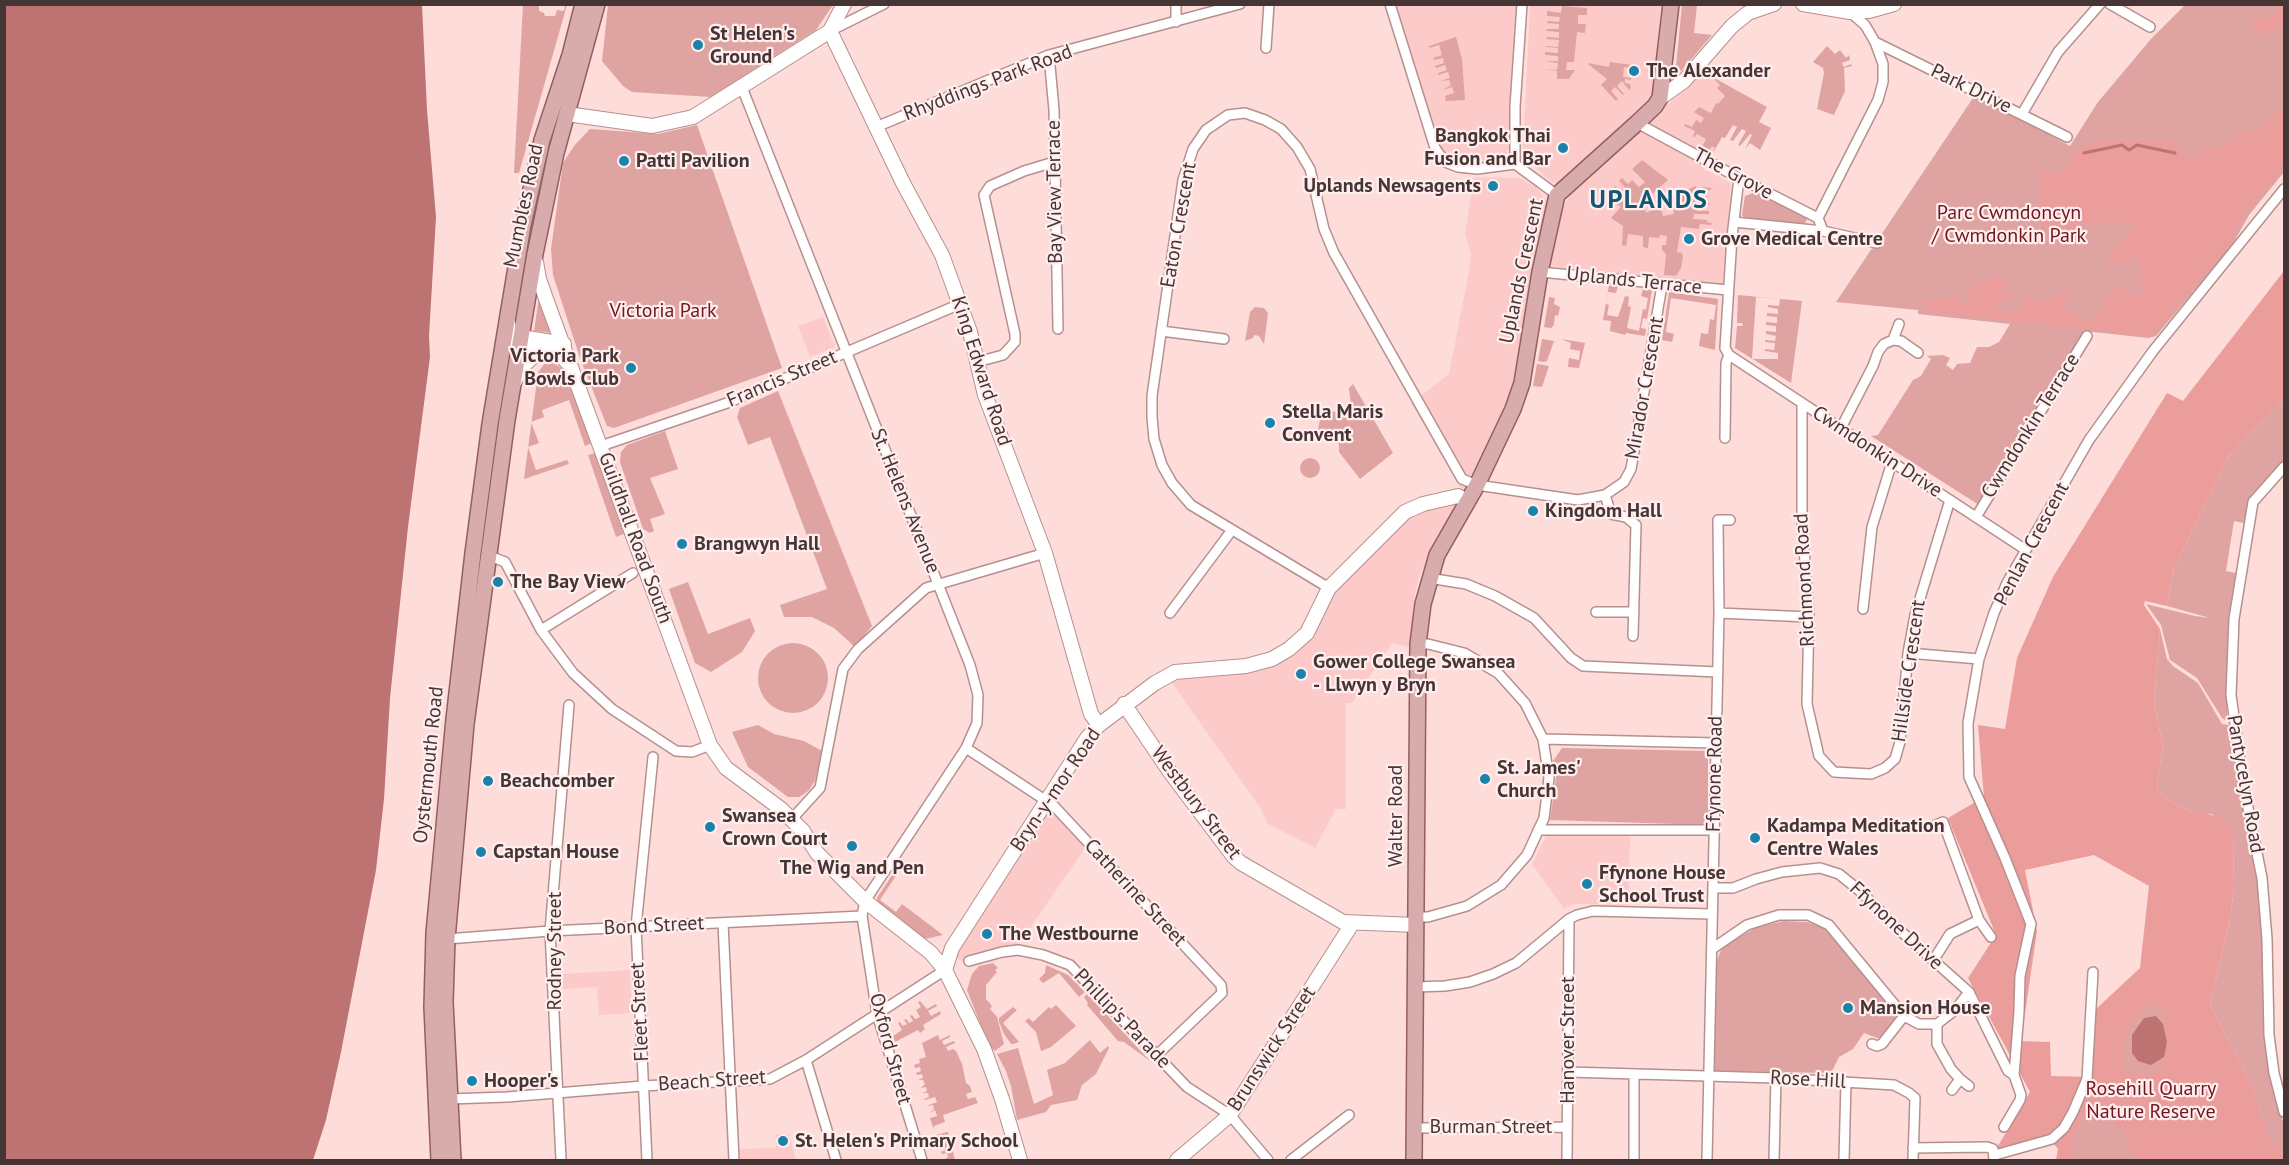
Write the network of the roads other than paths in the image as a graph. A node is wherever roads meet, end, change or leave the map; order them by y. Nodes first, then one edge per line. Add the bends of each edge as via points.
1 (583, 4) edge
2 (597, 4) edge
3 (844, 4) edge
4 (884, 4) edge
5 (1176, 4) edge
6 (1240, 4) edge
7 (1269, 4) edge
8 (1390, 4) edge
9 (1522, 4) edge
10 (1671, 4) edge
11 (1774, 4) edge
12 (1803, 4) edge
13 (1894, 4) edge
14 (2100, 4) edge
15 (2110, 4) edge
16 (1851, 8) edge
17 (1176, 22) junction
18 (2150, 27) dead end
19 (830, 31) junction
20 (1875, 42) junction
21 (1266, 48) dead end
22 (1048, 55) junction
23 (741, 86) junction
24 (1660, 98) junction
25 (567, 114) junction
26 (2022, 114) junction
27 (1637, 123) junction
28 (876, 127) junction
29 (2067, 137) dead end
30 (1054, 162) junction
31 (1515, 164) junction
32 (1739, 178) junction
33 (2284, 189) edge
34 (1557, 195) junction
35 (1818, 218) junction
36 (1734, 222) junction
37 (1822, 231) junction
38 (1877, 243) dead end
39 (535, 254) junction
40 (1540, 272) junction
41 (1662, 285) junction
42 (1728, 290) junction
43 (960, 304) junction
44 (507, 316) junction
45 (1899, 324) dead end
46 (1058, 329) dead end
47 (1161, 331) junction
48 (2087, 336) dead end
49 (1224, 339) dead end
50 (1893, 340) junction
51 (517, 342) junction
52 (564, 344) junction
53 (540, 351) junction
54 (846, 352) junction
55 (1918, 353) dead end
56 (1729, 355) junction
57 (977, 362) junction
58 (573, 369) junction
59 (498, 375) junction
60 (512, 386) junction
61 (1802, 403) junction
62 (507, 420) joint
63 (1841, 428) junction
64 (1725, 438) dead end
65 (601, 446) junction
66 (1892, 462) junction
67 (2284, 467) edge
68 (1477, 485) junction
69 (1605, 495) junction
70 (1950, 500) junction
71 (1467, 501) junction
72 (1976, 517) junction
73 (1730, 520) dead end
74 (1232, 530) junction
75 (2026, 550) junction
76 (1045, 553) junction
77 (490, 556) junction
78 (633, 573) dead end
79 (1429, 578) junction
80 (938, 584) junction
81 (1329, 588) junction
82 (1863, 609) dead end
83 (1596, 612) dead end
84 (1634, 612) junction
85 (1170, 613) dead end
86 (1719, 613) junction
87 (1809, 617) junction
88 (541, 630) junction
89 (1633, 636) dead end
90 (1418, 644) junction
91 (1908, 653) junction
92 (1979, 659) junction
93 (1718, 672) junction
94 (1124, 704) junction
95 (569, 705) dead end
96 (1099, 725) junction
97 (1543, 739) junction
98 (1716, 743) junction
99 (710, 745) junction
100 (966, 748) junction
101 (1819, 756) joint
102 (653, 757) dead end
103 (1047, 801) junction
104 (791, 820) junction
105 (1931, 827) dead end
106 (1538, 830) junction
107 (1714, 830) junction
108 (1713, 888) junction
109 (865, 901) junction
110 (1712, 914) junction
111 (862, 916) junction
112 (1569, 919) junction
113 (1979, 920) junction
114 (1416, 921) junction
115 (723, 923) junction
116 (1352, 924) junction
117 (636, 927) junction
118 (550, 931) junction
119 (1991, 937) dead end
120 (447, 939) junction
121 (1712, 949) junction
122 (969, 961) dead end
123 (1933, 961) junction
124 (945, 970) junction
125 (2093, 972) dead end
126 (1416, 987) junction
127 (1969, 992) junction
128 (876, 1014) junction
129 (1904, 1016) junction
130 (1936, 1024) junction
131 (1872, 1044) dead end
132 (1157, 1056) junction
133 (806, 1060) junction
134 (1568, 1072) junction
135 (1634, 1074) junction
136 (2014, 1075) junction
137 (1709, 1076) junction
138 (1776, 1078) junction
139 (1960, 1079) junction
140 (730, 1081) junction
141 (1845, 1082) junction
142 (643, 1086) junction
143 (1969, 1086) dead end
144 (1952, 1090) dead end
145 (558, 1094) junction
146 (449, 1099) junction
147 (2284, 1112) edge
148 (1230, 1115) junction
149 (1349, 1115) dead end
150 (1567, 1127) junction
151 (2004, 1127) dead end
152 (1414, 1128) junction
153 (1913, 1148) junction
154 (1994, 1155) edge
155 (439, 1161) edge
156 (453, 1161) edge
157 (561, 1161) edge
158 (647, 1161) edge
159 (734, 1161) edge
160 (836, 1161) edge
161 (922, 1161) edge
162 (1020, 1161) edge
163 (1177, 1161) edge
164 (1268, 1161) edge
165 (1291, 1161) edge
166 (1414, 1161) edge
167 (1567, 1161) edge
168 (1634, 1161) edge
169 (1707, 1161) edge
170 (1774, 1161) edge
171 (1844, 1161) edge
172 (1913, 1161) edge

1 - 44 main road, Mumbles Road via 542,140
2 - 25 main road, Mumbles Road
3 - 19 street
4 - 19 street
5 - 17 street
6 - 17 street, Rhyddings Park Road
7 - 21 street
8 - 31 street via 1435,148 1445,162 1477,169
9 - 31 street
10 - 24 main road
11 - 24 street via 1748,13 1732,26 1684,81
12 - 16 street
13 - 16 street via 1869,11
14 - 26 street via 2058,52
15 - 18 street
16 - 20 street
17 - 22 street, Rhyddings Park Road
19 - 23 street
19 - 28 street, King Edward Road
20 - 26 street, Park Drive
20 - 35 street via 1883,64 1878,100
22 - 28 street, Rhyddings Park Road
22 - 30 street, Bay View Terrace
23 - 25 street via 693,117 652,126
23 - 54 street, St. Helens Avenue
24 - 27 main road, Uplands Crescent
25 - 39 main road, Mumbles Road
26 - 29 street, Park Drive
27 - 32 street, The Grove
27 - 34 main road, Uplands Crescent
28 - 43 street, King Edward Road via 942,255
30 - 46 street, Bay View Terrace
30 - 57 street via 990,186 984,195 1015,342 1003,355
31 - 34 street
32 - 35 street, The Grove
32 - 36 street
33 - 75 street, Penlan Crescent via 2153,351 2090,440
34 - 40 main road, Uplands Crescent
35 - 37 street
36 - 37 street, The Grove
36 - 42 street
37 - 38 street, The Grove
39 - 51 main road, Mumbles Road
39 - 52 street, Guildhall Road South via 539,279
40 - 41 street, Uplands Terrace
40 - 68 main road, Uplands Crescent via 1522,383 1514,409
41 - 42 street, Uplands Terrace
41 - 69 street, Mirador Crescent via 1631,469 1624,482
42 - 56 street via 1725,348
43 - 54 street, Francis Street
43 - 57 street, King Edward Road
44 - 51 street
44 - 59 main road, Mumbles Road
45 - 50 street
47 - 49 street
47 - 68 street, Eaton Crescent via 1183,180 1193,149 1206,130 1228,115 1245,113 1265,120 1281,129 1310,169 1324,229 1334,253 1462,478
47 - 74 street, Eaton Crescent via 1152,417 1162,465 1191,505
48 - 72 street, Cwmdonkin Terrace
50 - 55 street
50 - 63 street via 1878,352
51 - 52 street
51 - 53 street
51 - 59 street
51 - 60 main road, Mumbles Road
52 - 58 street, Guildhall Road South
53 - 58 street via 560,355
53 - 60 street via 520,369
54 - 65 street, Francis Street via 727,403
54 - 80 street, St. Helens Avenue
56 - 61 street, Cwmdonkin Drive
56 - 64 street
57 - 76 street, King Edward Road via 985,395
58 - 65 street, Guildhall Road South
59 - 155 main road, Oystermouth Road via 461,660 434,933 432,1007
60 - 62 main road, Mumbles Road
61 - 63 street, Cwmdonkin Drive
61 - 87 street, Richmond Road via 1802,521
62 - 77 main road, Oystermouth Road
63 - 66 street, Cwmdonkin Drive
65 - 99 street, Guildhall Road South
66 - 70 street, Cwmdonkin Drive
66 - 82 street via 1872,527
67 - 147 street, Pantycelyn Road via 2253,502 2234,619 2231,695 2262,878 2269,1035
68 - 69 street via 1578,500
68 - 71 main road, Walter Road
69 - 84 street via 1606,516 1626,517 1636,525
70 - 72 street, Cwmdonkin Drive
70 - 91 street, Hillside Crescent via 1918,597
71 - 79 main road, Walter Road via 1437,555
71 - 81 street, Bryn-y-mor Road via 1458,496 1405,512
72 - 75 street, Cwmdonkin Drive
73 - 86 street, Ffynone Road via 1718,520
74 - 81 street, Eaton Crescent
74 - 85 street
75 - 92 street, Penlan Crescent via 1994,613
76 - 80 street
76 - 96 street, King Edward Road via 1091,714
77 - 88 street via 505,562
77 - 120 main road, Oystermouth Road via 466,724
78 - 88 street
79 - 90 main road, Walter Road
79 - 93 street via 1466,584 1496,596 1534,618 1583,666
80 - 100 street, St. Helens Avenue via 978,695 977,723
80 - 104 street via 926,588 895,614 843,669 820,788
81 - 94 street, Bryn-y-mor Road via 1307,633 1272,659 1237,668 1174,672
83 - 84 street
84 - 89 street
86 - 87 street
86 - 93 street, Ffynone Road
87 - 101 street, Richmond Road via 1808,704
88 - 99 street via 573,673 612,708 657,740 676,751 692,752
90 - 97 street via 1464,653 1498,673 1526,703
90 - 114 main road, Walter Road
91 - 92 street
91 - 101 street, Hillside Crescent via 1895,759 1871,774 1834,772
92 - 136 street, Penlan Crescent via 1968,723 1969,777 2031,924 2020,976
93 - 98 street, Ffynone Road
94 - 96 street, Bryn-y-mor Road
94 - 116 street, Westbury Street via 1170,772 1241,863 1342,922
95 - 118 street, Rodney Street
96 - 103 street, Bryn-y-mor Road
97 - 98 street
97 - 106 street via 1549,778 1544,818
98 - 107 street, Ffynone Road
99 - 104 street, Guildhall Road South via 726,768
100 - 103 street, Catherine Street
100 - 109 street, St. Helens Avenue
102 - 117 street, Fleet Street
103 - 124 street, Bryn-y-mor Road via 952,948
103 - 132 street, Catherine Street via 1222,989
104 - 109 street, Guildhall Road South via 817,853
105 - 113 street via 1943,822
106 - 107 street
106 - 114 street via 1527,855 1501,885 1467,906
107 - 108 street, Ffynone Road
108 - 110 street, Ffynone Road
108 - 123 street, Ffynone Drive via 1733,888 1782,872 1820,868 1839,874
109 - 111 street, Oxford Street
109 - 124 street, Guildhall Road South via 931,953
110 - 112 street via 1593,911
110 - 121 street, Ffynone Road
111 - 115 street, Bond Street
111 - 128 street, Oxford Street
112 - 126 street via 1516,963 1493,974 1470,982
112 - 134 street, Hanover Street
113 - 119 street
113 - 123 street via 1950,934
114 - 116 street, Westbury Street
114 - 126 main road, Walter Road
115 - 117 street, Bond Street
115 - 140 street
116 - 148 street, Brunswick Street
117 - 118 street, Bond Street
117 - 142 street, Fleet Street
118 - 120 street, Bond Street
118 - 145 street, Rodney Street
120 - 146 main road, Oystermouth Road
121 - 129 street via 1747,926 1779,915 1808,915 1829,925
121 - 137 street, Ffynone Road
122 - 132 street, Phillip's Parade via 1018,950 1061,960 1079,973
123 - 127 street, Ffynone Drive
124 - 128 street, Beach Street
124 - 162 street, Guildhall Road South via 984,1049
125 - 154 street via 2087,1079 2073,1112 2052,1139
126 - 152 main road, Walter Road
127 - 130 street via 1955,1010
127 - 136 street via 2008,1071
128 - 133 street, Beach Street
128 - 161 street, Oxford Street
129 - 130 street via 1919,1024
129 - 131 street via 1882,1044
130 - 139 street via 1937,1044
132 - 148 street, Phillip's Parade via 1187,1087
133 - 140 street, Beach Street via 770,1079
133 - 160 street
134 - 135 street, Rose Hill
134 - 150 street, Hanover Street
135 - 137 street, Rose Hill
135 - 168 street
136 - 151 street, Penlan Crescent via 2021,1095
137 - 138 street, Rose Hill
137 - 169 street, Ffynone Road
138 - 141 street, Rose Hill
138 - 170 street
139 - 143 street
139 - 144 street
140 - 142 street, Beach Street
140 - 159 street
141 - 153 street, Rose Hill via 1894,1085 1915,1098
141 - 171 street
142 - 145 street, Beach Street
142 - 158 street, Fleet Street
145 - 146 street, Beach Street
145 - 157 street, Rodney Street
146 - 156 main road, Oystermouth Road
148 - 163 street, Brunswick Street
148 - 164 street, Phillip's Parade
149 - 165 street
150 - 152 street, Burman Street
150 - 167 street, Hanover Street
152 - 166 main road, Walter Road
153 - 154 street via 1987,1147
153 - 172 street

